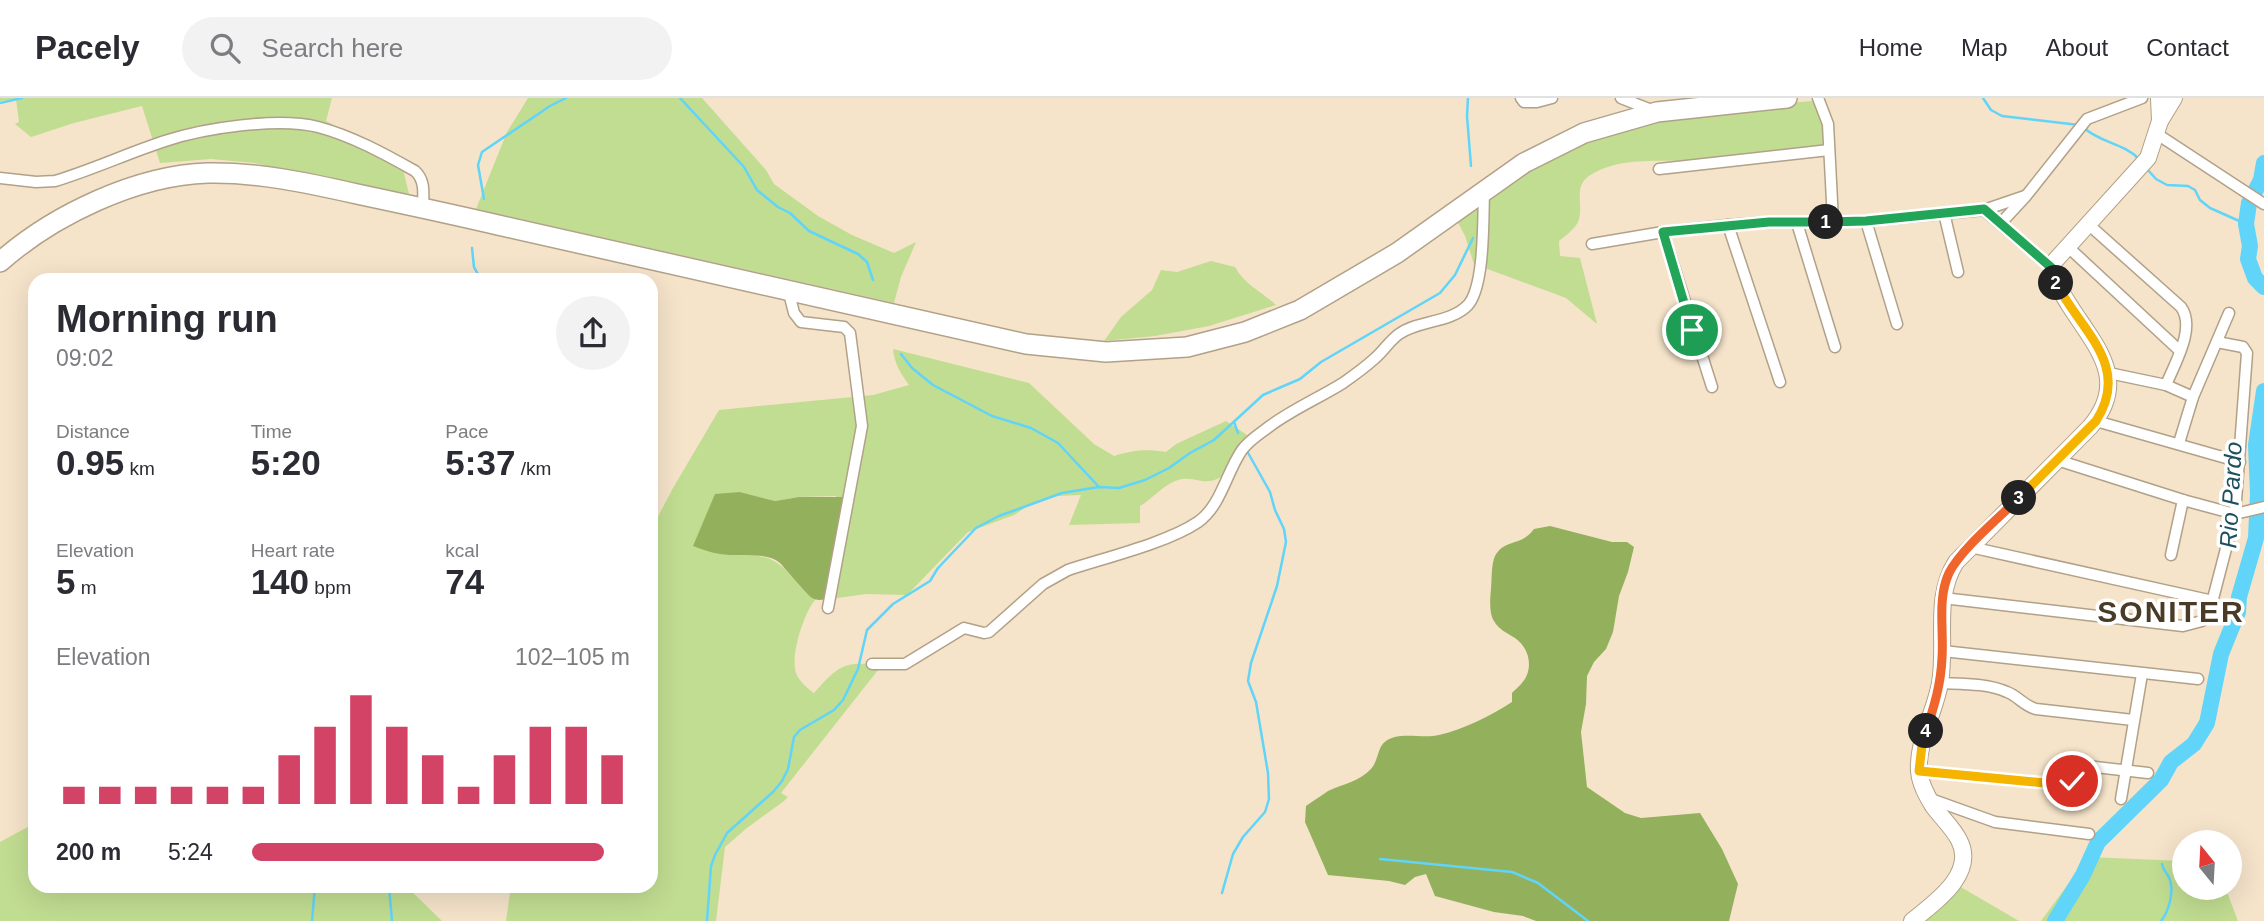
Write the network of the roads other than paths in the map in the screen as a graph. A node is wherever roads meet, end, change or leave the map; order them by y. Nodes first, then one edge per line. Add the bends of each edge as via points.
1 (1521, 98) edge
2 (1552, 98) edge
3 (1621, 98) edge
4 (1787, 98) edge
5 (1818, 98) edge
6 (2142, 98) edge
7 (2159, 98) edge
8 (2174, 98) edge
9 (1657, 112) junction
10 (2159, 127) junction
11 (1829, 150) junction
12 (1659, 169) dead end
13 (0, 178) edge
14 (1484, 191) junction
15 (2026, 196) junction
16 (2263, 203) edge
17 (423, 208) junction
18 (1984, 209) junction
19 (1944, 213) junction
20 (1833, 221) junction
21 (1866, 221) junction
22 (1797, 223) junction
23 (2001, 223) junction
24 (2088, 224) junction
25 (1728, 225) junction
26 (1663, 232) junction
27 (1592, 244) dead end
28 (2067, 246) junction
29 (0, 262) edge
30 (2053, 269) junction
31 (1958, 272) dead end
32 (788, 289) junction
33 (2229, 313) dead end
34 (1896, 324) dead end
35 (2217, 342) junction
36 (1835, 347) dead end
37 (2180, 351) junction
38 (2109, 373) junction
39 (1780, 382) dead end
40 (2166, 385) junction
41 (1712, 387) dead end
42 (2193, 397) junction
43 (2096, 421) junction
44 (2179, 443) junction
45 (2057, 460) junction
46 (2240, 462) junction
47 (2183, 500) junction
48 (2263, 508) edge
49 (2235, 514) junction
50 (1970, 547) junction
51 (2171, 555) dead end
52 (1943, 598) junction
53 (2214, 601) junction
54 (828, 608) dead end
55 (1943, 651) junction
56 (872, 664) dead end
57 (2142, 674) junction
58 (2198, 679) dead end
59 (1940, 683) junction
60 (2133, 720) junction
61 (1919, 771) junction
62 (2125, 771) junction
63 (2148, 773) dead end
64 (1928, 798) junction
65 (2121, 799) dead end
66 (2089, 834) dead end
67 (1912, 921) edge

1 - 2 street via 1537,102
3 - 9 street
4 - 9 highway
5 - 11 street via 1828,124
6 - 15 street via 2082,123
7 - 10 street
8 - 10 street
9 - 14 highway via 1555,145
10 - 16 street
10 - 24 street via 2145,162
11 - 12 street
11 - 20 street
13 - 17 street via 54,181 184,135 237,126 291,124 317,127 382,152 415,171 423,187
14 - 32 highway via 1397,253 1300,310 1245,332 1187,347 1106,352 1026,344
14 - 56 street via 1478,277 1467,306 1398,335 1343,383 1279,419 1249,442 1200,521 1054,576 989,632 964,628 905,664
15 - 18 street
15 - 23 street
17 - 29 highway via 267,176 208,173 163,178 64,217
17 - 32 highway
18 - 19 street
18 - 23 street
19 - 21 street
19 - 31 street
20 - 21 street
20 - 22 street
21 - 34 street
22 - 25 street
22 - 36 street
23 - 30 street
24 - 28 street
24 - 37 street via 2181,307 2188,320
25 - 26 street
25 - 39 street
26 - 27 street
26 - 41 street
28 - 30 street
28 - 37 street
30 - 38 street via 2060,291
32 - 54 street via 801,322 844,327 850,332 861,407 861,440
33 - 35 street
35 - 42 street
35 - 46 street via 2243,346 2248,353
37 - 40 street
38 - 40 street
38 - 43 street via 2106,401
40 - 42 street
42 - 44 street
43 - 44 street
43 - 45 street
44 - 46 street
45 - 47 street
45 - 50 street
46 - 49 street
47 - 49 street
47 - 51 street
48 - 49 street
49 - 53 street
50 - 52 street via 1950,571
50 - 53 street
52 - 53 street via 2183,626 2202,621
52 - 55 street
55 - 57 street
55 - 59 street
57 - 58 street
57 - 60 street
59 - 60 street via 2004,691 2036,709
59 - 61 street
60 - 62 street
61 - 62 street via 2066,785 2078,765
61 - 64 street
62 - 63 street
62 - 65 street
64 - 66 street via 1996,822
64 - 67 street via 1958,836 1962,865 1950,887

